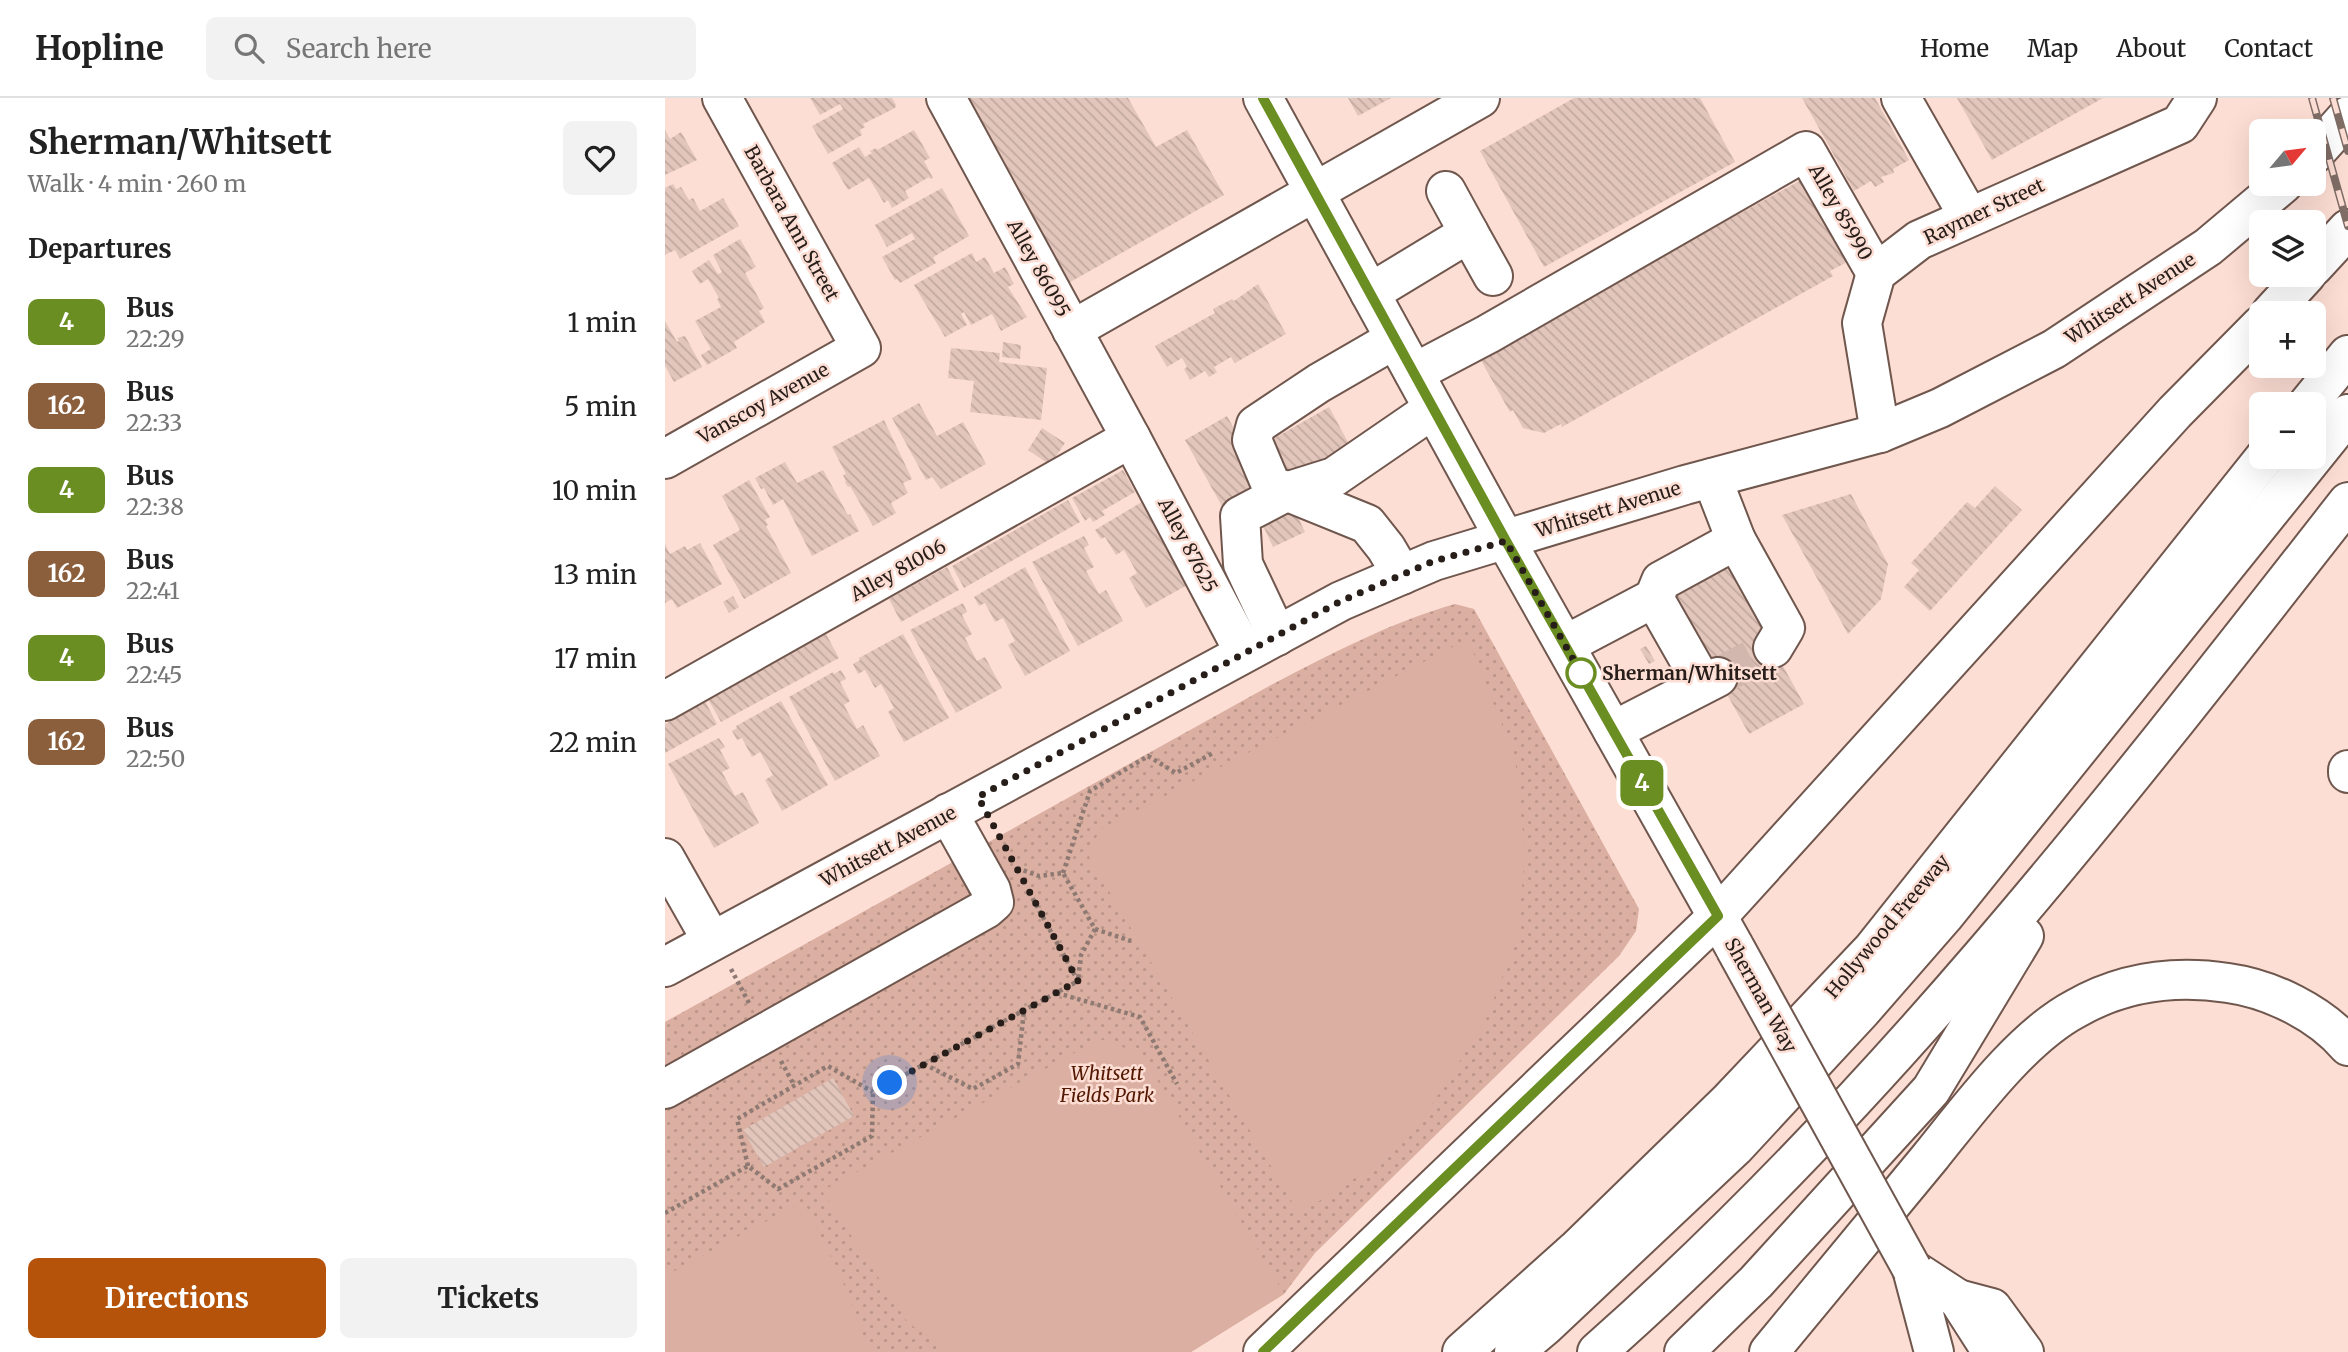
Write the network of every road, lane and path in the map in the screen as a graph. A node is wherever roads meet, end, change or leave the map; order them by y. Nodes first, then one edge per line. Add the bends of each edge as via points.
1 (722, 98) edge
2 (946, 98) edge
3 (1263, 98) edge
4 (1480, 98) edge
5 (1901, 98) edge
6 (2197, 98) edge
7 (2348, 116) edge
8 (2326, 141) edge
9 (1446, 191) dead end
10 (1315, 193) junction
11 (2269, 196) edge
12 (1969, 217) junction
13 (2348, 229) edge
14 (1469, 233) junction
15 (2326, 253) edge
16 (1877, 274) junction
17 (1493, 276) dead end
18 (2295, 287) edge
19 (1370, 293) junction
20 (2282, 301) edge
21 (1072, 330) junction
22 (2249, 337) edge
23 (1395, 339) junction
24 (861, 348) joint
25 (2348, 355) edge
26 (1414, 373) junction
27 (2318, 392) edge
28 (1433, 409) junction
29 (2348, 414) edge
30 (1880, 433) junction
31 (1131, 438) junction
32 (2348, 454) edge
33 (665, 459) edge
34 (2255, 469) edge
35 (1712, 478) junction
36 (1286, 492) junction
37 (2348, 502) edge
38 (1736, 540) junction
39 (1506, 541) junction
40 (1243, 564) junction
41 (1402, 575) junction
42 (1208, 584) junction
43 (1654, 598) junction
44 (1260, 644) junction
45 (1565, 645) junction
46 (1773, 648) dead end
47 (665, 701) edge
48 (1613, 731) junction
49 (1213, 753) dead end
50 (948, 813) junction
51 (2091, 824) junction
52 (665, 858) edge
53 (1063, 873) junction
54 (1095, 929) junction
55 (1726, 932) junction
56 (712, 941) junction
57 (1131, 941) dead end
58 (665, 967) edge
59 (1078, 981) junction
60 (1056, 993) junction
61 (1024, 1010) junction
62 (2348, 1046) edge
63 (924, 1064) junction
64 (1177, 1084) dead end
65 (665, 1089) edge
66 (873, 1092) junction
67 (748, 1166) junction
68 (665, 1213) edge
69 (1912, 1269) junction
70 (1958, 1298) junction
71 (1263, 1352) edge
72 (1462, 1352) edge
73 (1514, 1352) edge
74 (1551, 1352) edge
75 (1597, 1352) edge
76 (1684, 1352) edge
77 (1769, 1352) edge
78 (1934, 1352) edge
79 (1992, 1352) edge
80 (2024, 1352) edge

1 - 24 main road, Barbara Ann Street
2 - 21 main road, Alley 86095
3 - 10 main road, Sherman Way
4 - 10 main road
5 - 12 main road
6 - 12 main road, Raymer Street via 2180,124
7 - 8 main road
9 - 14 main road
10 - 19 main road, Sherman Way
10 - 21 main road
11 - 30 main road, Whitsett Avenue via 2209,247 2054,349 1940,408
12 - 16 main road, Raymer Street via 1919,240
13 - 15 main road
14 - 17 main road
14 - 19 main road
16 - 26 main road, Alley 85990 via 1806,151
16 - 30 main road via 1862,323
18 - 20 main road
19 - 23 main road, Sherman Way
21 - 31 main road, Alley 86095
22 - 55 main road via 2175,412
23 - 26 main road, Sherman Way
23 - 36 main road via 1256,425 1252,440 1271,485
24 - 33 main road, Vanscoy Avenue
25 - 27 main road
26 - 28 main road, Sherman Way
28 - 36 main road via 1334,477
28 - 39 main road, Sherman Way
29 - 73 main road via 1944,916 1862,1010 1735,1147
30 - 35 main road, Whitsett Avenue
31 - 42 main road, Alley 87625
31 - 47 main road, Alley 81006
32 - 74 main road via 1903,1005 1692,1222
34 - 72 main road, Hollywood Freeway via 1872,950 1730,1100 1576,1250
35 - 38 main road
35 - 39 main road, Whitsett Avenue
36 - 40 main road via 1240,516
36 - 41 main road via 1367,524
37 - 51 main road
38 - 43 main road via 1661,581
38 - 46 main road via 1785,628
39 - 41 main road, Whitsett Avenue
39 - 45 main road, Sherman Way
40 - 42 main road
40 - 44 main road
41 - 44 main road, Whitsett Avenue
42 - 44 main road, Alley 87625
43 - 45 main road
43 - 48 main road via 1710,681
44 - 50 main road, Whitsett Avenue
45 - 48 main road, Sherman Way
48 - 55 main road, Sherman Way
49 - 53 path via 1176,773 1148,756 1090,791
50 - 56 main road, Whitsett Avenue
50 - 65 main road via 991,890 993,902 986,909
51 - 75 main road via 2002,935 1907,1042 1745,1211
51 - 76 main road via 1931,1090 1756,1282
52 - 56 main road
53 - 54 path
53 - 59 path via 1039,876 1016,868
54 - 57 path
54 - 59 path via 1081,955
55 - 69 main road, Sherman Way, bridge
55 - 71 main road
56 - 58 main road, Whitsett Avenue
59 - 60 path
60 - 61 path
60 - 64 path via 1140,1017
61 - 63 path
61 - 63 path via 1018,1063 974,1088
62 - 77 main road via 2314,1017 2273,995 2207,980 2143,983 2114,990 2074,1009 2010,1063
63 - 66 path
66 - 67 path via 872,1136 778,1189
66 - 67 path via 828,1066 737,1119
67 - 68 path
69 - 70 main road, Sherman Way
69 - 78 main road, Sherman Way
70 - 79 main road, Sherman Way
70 - 80 main road via 1992,1308

